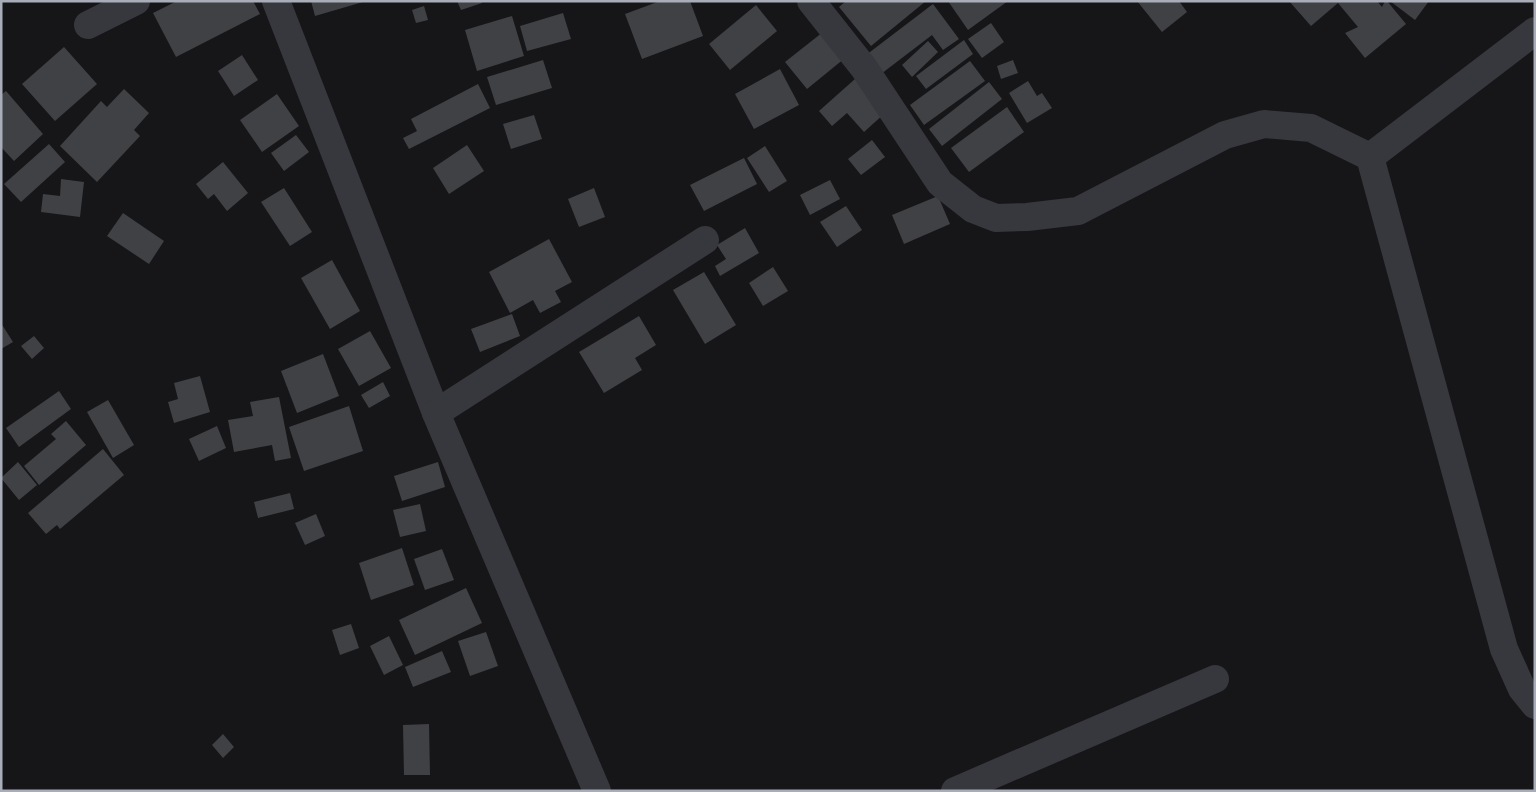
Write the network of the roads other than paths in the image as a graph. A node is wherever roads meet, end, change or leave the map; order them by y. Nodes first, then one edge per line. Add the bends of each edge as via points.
1 (136, 1) edge
2 (276, 1) edge
3 (811, 1) edge
4 (88, 25) dead end
5 (1535, 31) edge
6 (1370, 157) junction
7 (706, 240) dead end
8 (436, 413) junction
9 (1215, 679) dead end
10 (1535, 705) edge
11 (597, 791) edge
12 (955, 791) edge

1 - 4 street
2 - 8 street
3 - 6 street via 864,68 940,183 973,210 996,218 1078,211 1225,135 1264,124 1311,128
5 - 6 street
6 - 10 street via 1504,649 1522,689
7 - 8 street
8 - 11 street
9 - 12 street

